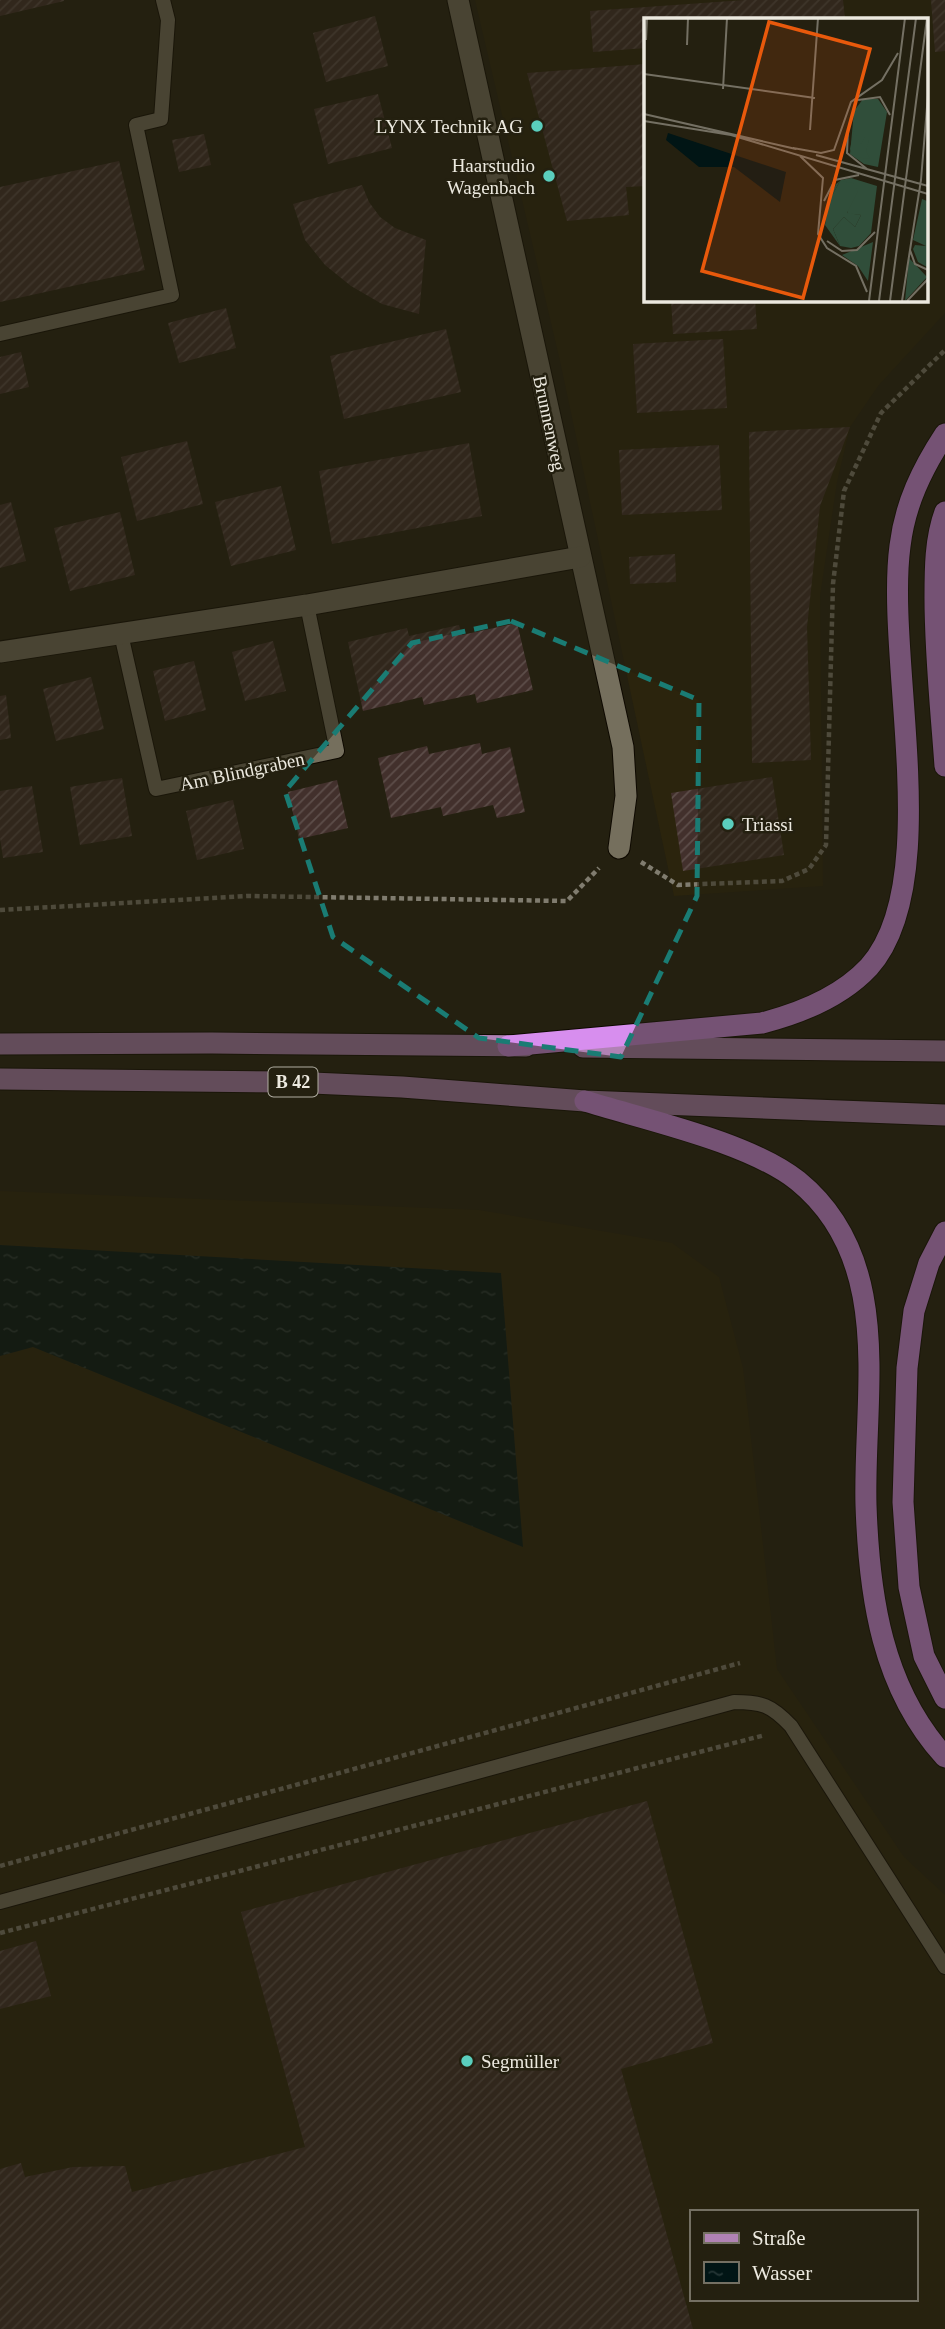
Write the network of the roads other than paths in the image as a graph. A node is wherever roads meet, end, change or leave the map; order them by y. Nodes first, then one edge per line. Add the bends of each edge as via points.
1 (163, 0) edge
2 (458, 0) edge
3 (0, 334) edge
4 (945, 434) edge
5 (945, 512) edge
6 (580, 557) junction
7 (307, 605) junction
8 (121, 634) junction
9 (0, 652) edge
10 (945, 766) edge
11 (619, 848) road end
12 (0, 1044) edge
13 (508, 1046) junction
14 (945, 1051) edge
15 (0, 1079) edge
16 (585, 1101) junction
17 (945, 1115) edge
18 (945, 1232) edge
19 (945, 1698) edge
20 (945, 1757) edge
21 (0, 1902) edge
22 (945, 1967) edge

1 - 3 lane via 167,20 161,119 136,125 172,295
2 - 6 street, Brunnenweg
4 - 13 highway via 925,464 908,507 900,546 897,599 909,798 906,882 899,912 870,965 830,997 762,1023
5 - 10 highway via 934,572
6 - 7 street
6 - 11 street, Brunnenweg via 623,747 626,796
7 - 8 street
7 - 8 lane, Am Blindgraben via 337,751 156,789
8 - 9 street
12 - 13 main road, B 42
13 - 14 main road, B 42
15 - 16 main road, B 42 via 290,1082
16 - 17 main road, B 42
16 - 20 highway via 751,1154 796,1180 824,1205 843,1234 858,1270 867,1312 866,1504 872,1594 889,1666 925,1735
18 - 19 highway via 929,1263 914,1311 907,1368 904,1502 909,1587 924,1656
21 - 22 lane via 734,1702 757,1702 779,1713 791,1726

